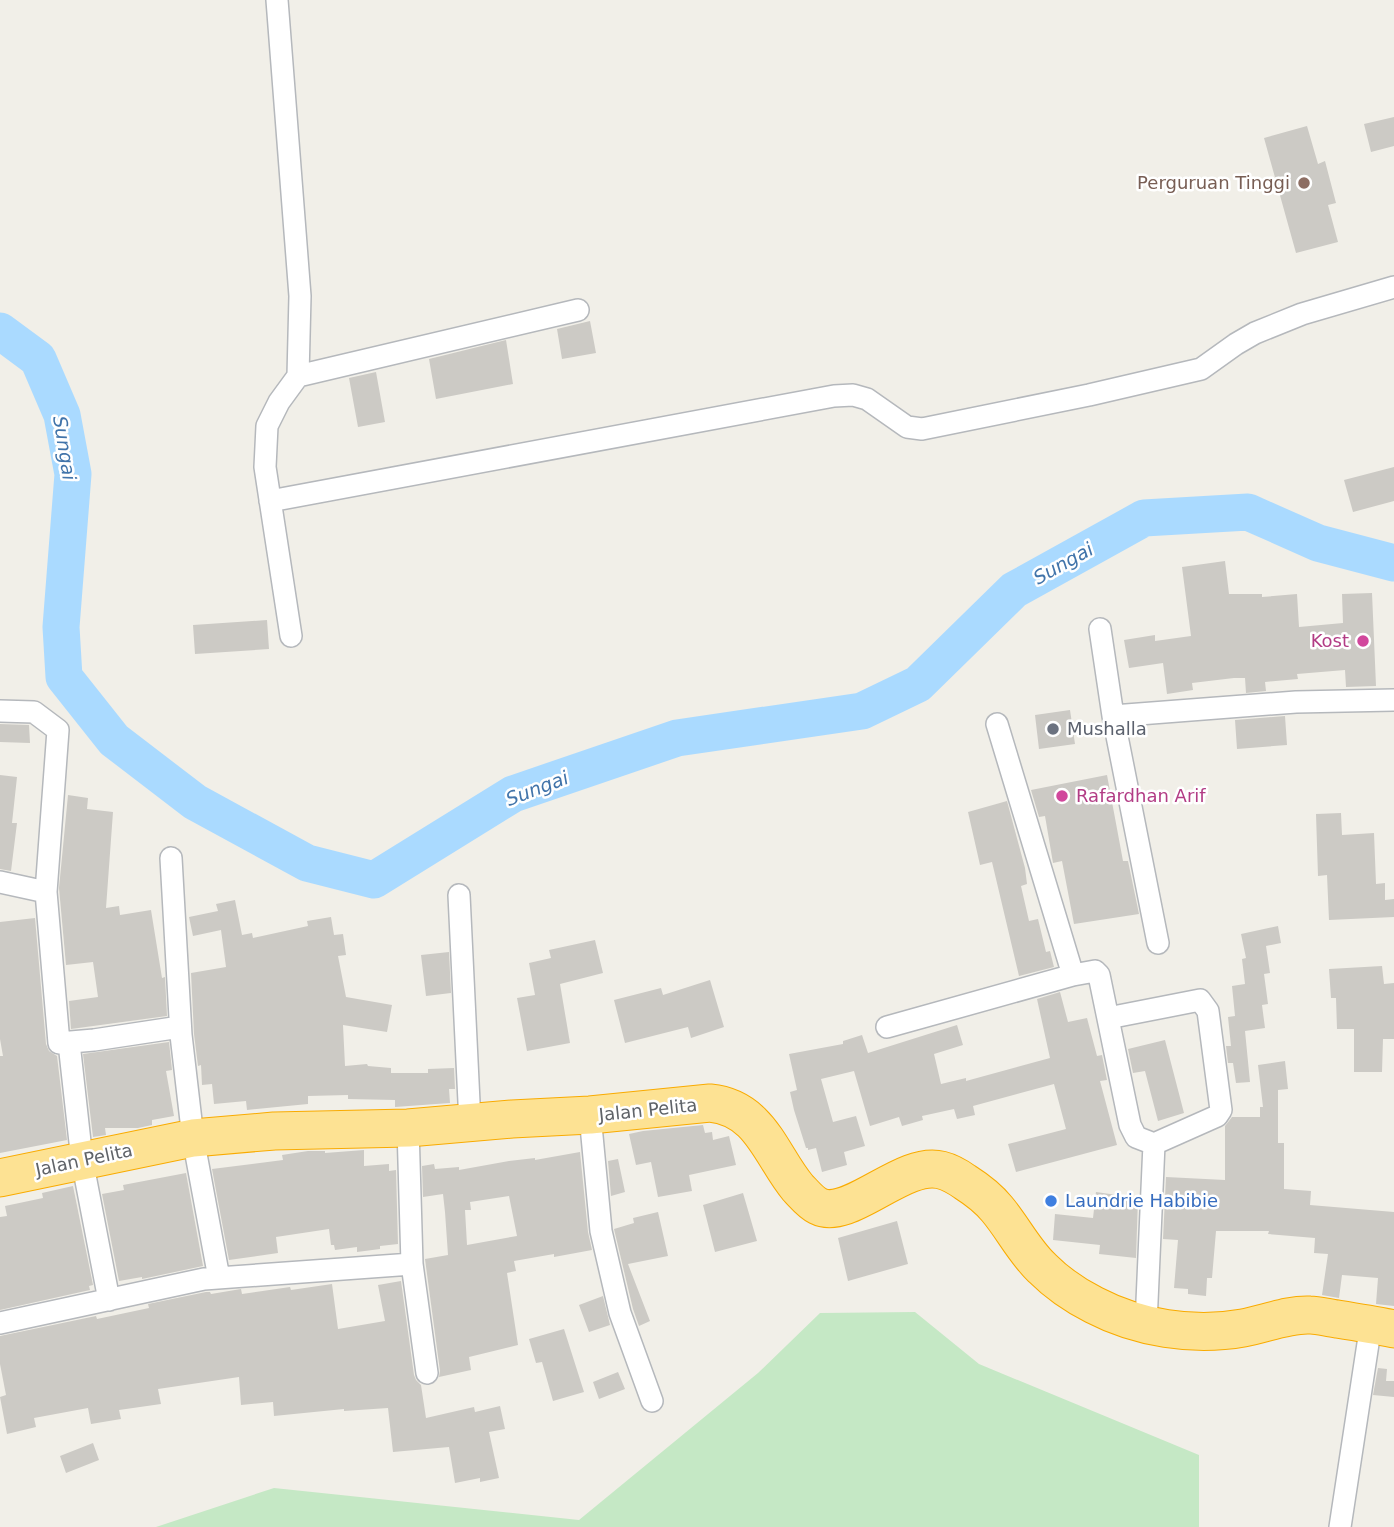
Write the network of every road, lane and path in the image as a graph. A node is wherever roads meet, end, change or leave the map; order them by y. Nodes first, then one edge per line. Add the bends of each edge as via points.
1 (277, 0) edge
2 (1394, 287) edge
3 (578, 310) dead end
4 (298, 376) junction
5 (270, 500) junction
6 (1100, 629) dead end
7 (290, 636) dead end
8 (1394, 700) edge
9 (0, 711) edge
10 (1113, 716) junction
11 (997, 724) dead end
12 (170, 858) dead end
13 (0, 882) edge
14 (47, 892) junction
15 (458, 895) dead end
16 (1158, 943) dead end
17 (1073, 975) junction
18 (1108, 1018) junction
19 (180, 1027) junction
20 (887, 1027) dead end
21 (69, 1043) junction
22 (590, 1115) junction
23 (470, 1123) junction
24 (408, 1128) junction
25 (193, 1138) junction
26 (1154, 1144) junction
27 (82, 1160) junction
28 (0, 1178) edge
29 (412, 1264) junction
30 (219, 1278) junction
31 (109, 1300) junction
32 (0, 1323) edge
33 (1146, 1324) junction
34 (1382, 1327) edge
35 (427, 1373) dead end
36 (652, 1401) dead end
37 (1340, 1527) edge

1 - 4 street via 300,296
2 - 5 street via 1255,333 1201,369 922,429 907,427 867,399 834,396
3 - 4 street
4 - 5 street via 267,426 265,467
5 - 7 street
6 - 10 street
8 - 10 street via 1296,702
9 - 14 street via 34,712 58,730
10 - 16 street
11 - 17 street
12 - 19 street
13 - 14 street
14 - 21 street via 59,1043
15 - 23 street
17 - 18 street via 1095,971 1099,975
17 - 20 street
18 - 26 street via 1130,1125 1136,1137
18 - 26 street via 1200,1000 1208,1011 1221,1110 1217,1116
19 - 21 street
19 - 25 street
21 - 27 street
22 - 23 highway, Jalan Pelita
22 - 33 highway, Jalan Pelita via 721,1104 755,1124 805,1195 830,1209 908,1174 940,1169 975,1188 1042,1268 1072,1292 1093,1305
22 - 36 street via 601,1231 620,1313
23 - 24 highway, Jalan Pelita
24 - 25 highway, Jalan Pelita
24 - 29 street
25 - 27 highway, Jalan Pelita
25 - 30 street
26 - 33 street
27 - 28 highway, Jalan Pelita
27 - 31 street
29 - 30 street
29 - 35 street
30 - 31 street
31 - 32 street
33 - 34 highway, Jalan Pelita via 1211,1331 1310,1315
34 - 37 street

